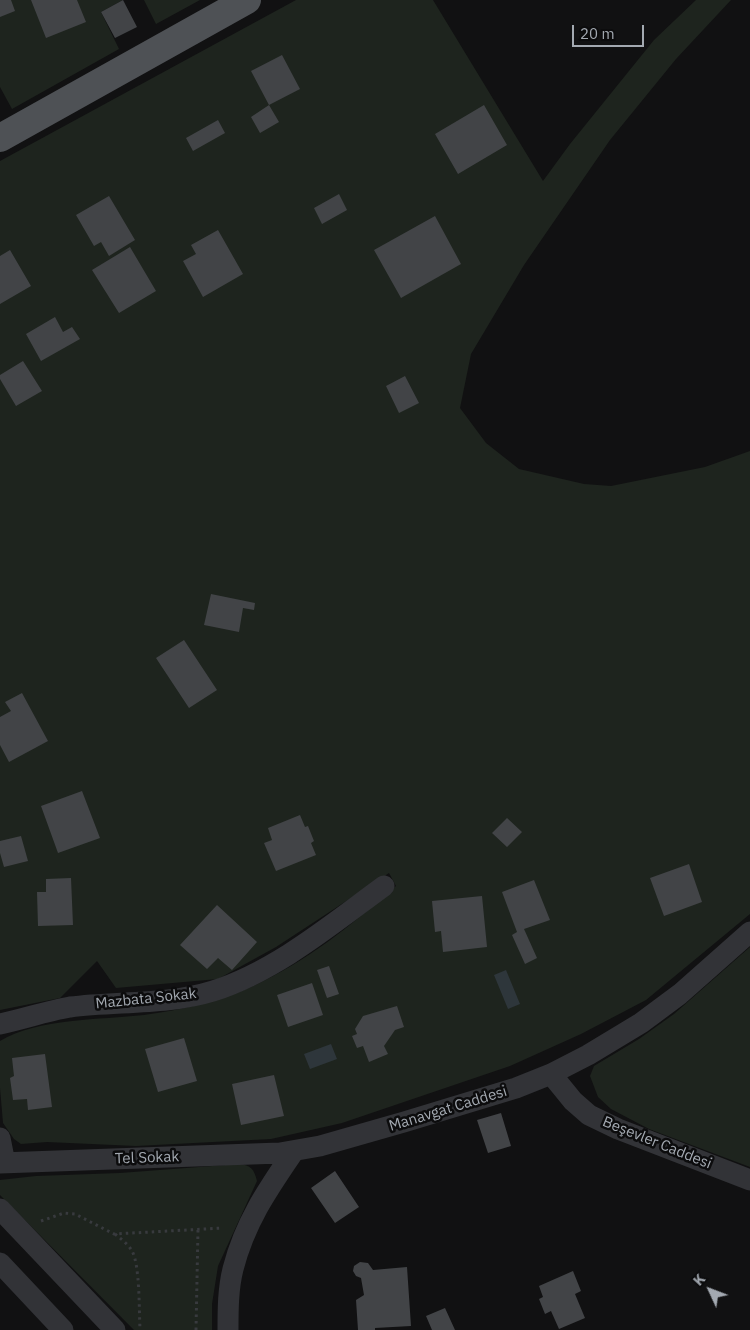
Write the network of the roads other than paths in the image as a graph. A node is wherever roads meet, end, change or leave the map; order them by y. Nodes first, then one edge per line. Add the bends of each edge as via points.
1 (247, 0) edge
2 (0, 138) edge
3 (384, 886) dead end
4 (750, 932) edge
5 (0, 1024) edge
6 (551, 1074) junction
7 (0, 1138) edge
8 (294, 1151) junction
9 (3, 1163) edge
10 (750, 1180) edge
11 (0, 1209) edge
12 (0, 1263) edge
13 (63, 1330) edge
14 (115, 1330) edge
15 (228, 1330) edge

1 - 2 main road
3 - 5 street, Mazbata Sokak via 299,947 247,978 213,991 185,997 69,1007
4 - 6 street, Manavgat Caddesi via 680,994 641,1023
6 - 8 street, Manavgat Caddesi via 404,1122
6 - 10 street, Beşevler Caddesi via 589,1115
7 - 9 street
8 - 9 street, Tel Sokak
8 - 15 street via 246,1228 232,1270
11 - 14 street
12 - 13 street

